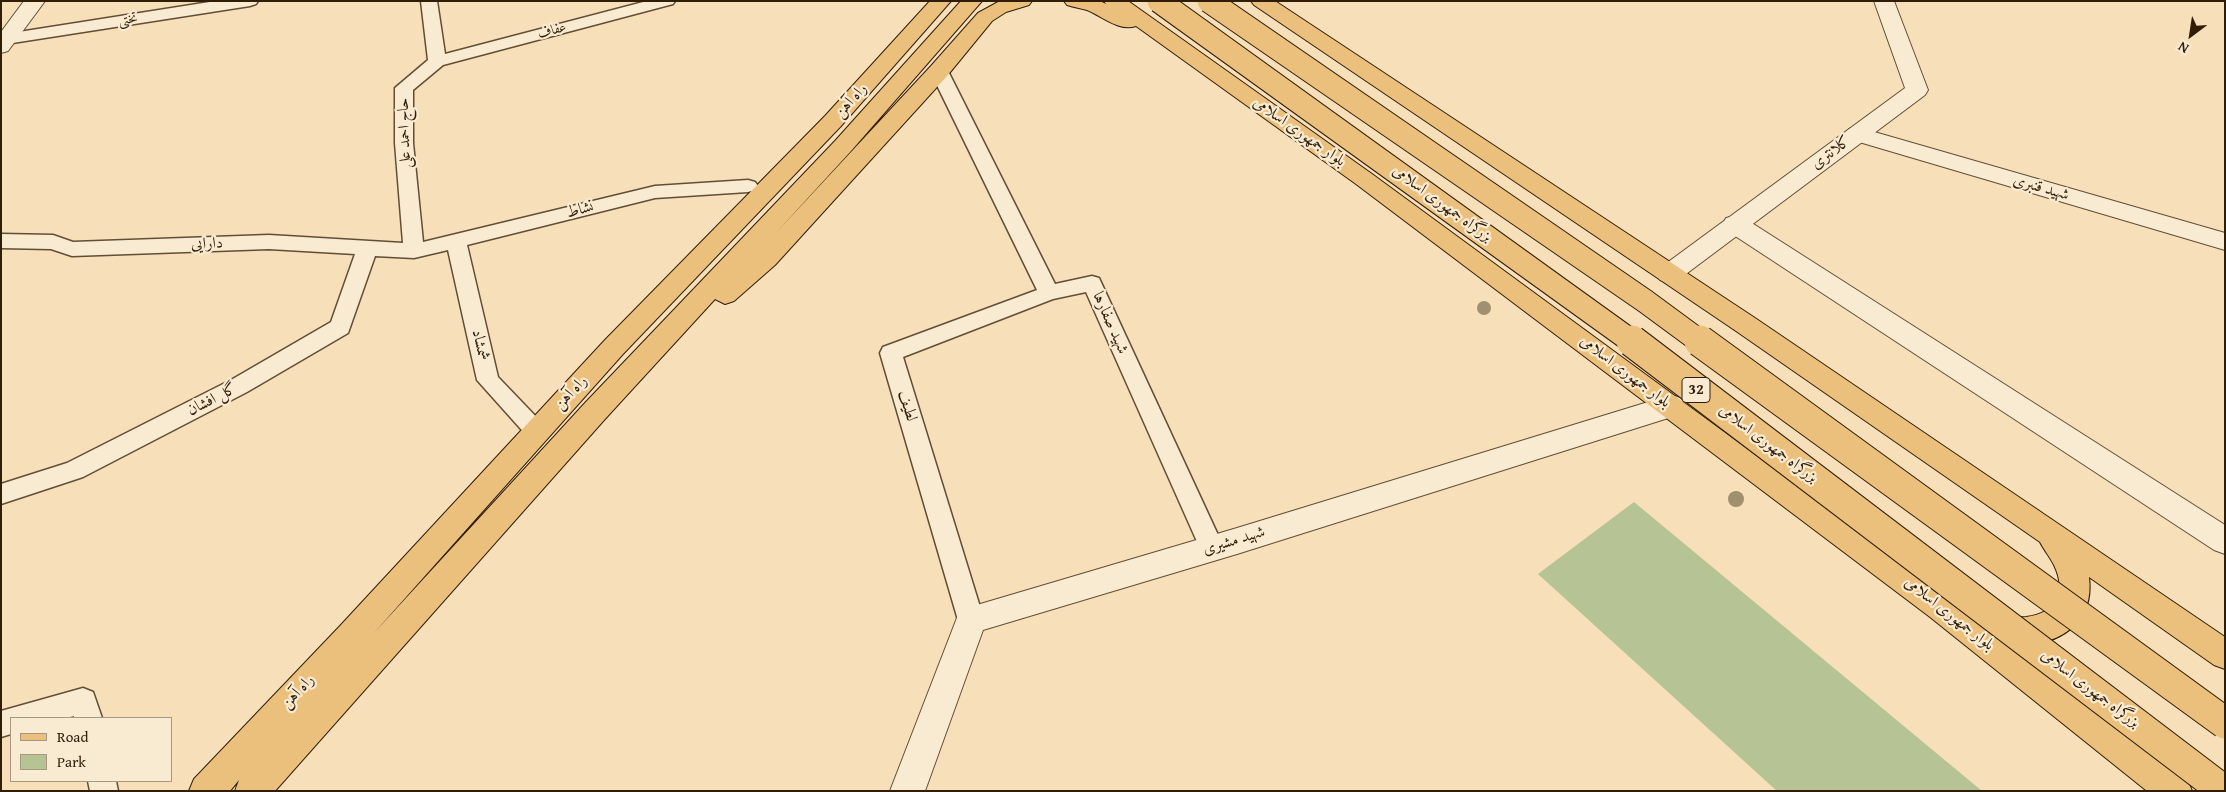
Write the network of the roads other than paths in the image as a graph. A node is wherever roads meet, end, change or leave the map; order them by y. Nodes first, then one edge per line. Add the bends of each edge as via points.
1 (34, 1) edge
2 (250, 1) edge
3 (429, 1) edge
4 (667, 1) edge
5 (922, 1) edge
6 (941, 1) edge
7 (972, 1) edge
8 (1022, 1) edge
9 (1074, 1) edge
10 (1114, 1) edge
11 (1159, 1) edge
12 (1209, 1) edge
13 (1261, 1) edge
14 (1884, 1) edge
15 (4, 43) edge
16 (1194, 58) junction
17 (437, 61) junction
18 (939, 71) junction
19 (1857, 134) junction
20 (748, 186) junction
21 (1735, 224) junction
22 (456, 240) junction
23 (1, 241) edge
24 (2225, 242) edge
25 (367, 248) junction
26 (414, 251) junction
27 (1669, 274) junction
28 (1049, 293) junction
29 (614, 347) junction
30 (1671, 406) junction
31 (595, 411) junction
32 (536, 431) junction
33 (1, 494) edge
34 (2044, 527) junction
35 (2225, 541) edge
36 (1212, 548) junction
37 (1941, 607) junction
38 (971, 620) junction
39 (2225, 655) edge
40 (25, 717) edge
41 (88, 717) edge
42 (2225, 723) edge
43 (206, 791) edge
44 (252, 791) edge
45 (907, 791) edge
46 (2175, 791) edge
47 (2224, 791) edge

1 - 15 street
2 - 15 lane, تختی
3 - 17 lane
4 - 17 lane, عفاف
5 - 20 main road
6 - 29 main road, راه آهن via 833,121
7 - 31 main road, راه آهن via 843,146
8 - 18 main road via 999,8 985,17
9 - 16 main road via 1122,18
10 - 16 main road, بلوار جمهوری اسلامی / 32
11 - 47 main road, بزرگراه جمهوری اسلامی / 32, bridge via 1621,333
12 - 42 main road, 32, bridge via 1645,301
13 - 27 main road
14 - 19 street, کلانتری via 1917,90
16 - 30 main road, بلوار جمهوری اسلامی / 32
17 - 26 lane, حاج احمد علی via 404,88 404,143
18 - 28 lane
18 - 31 main road via 766,259
19 - 21 street, کلانتری
19 - 24 street, شهید قنبری
20 - 22 lane, نشاط via 656,192
20 - 29 main road via 694,244
21 - 27 street, کلانتری
21 - 35 street
22 - 26 lane, نشاط
22 - 32 lane, شمشاد via 488,380
23 - 25 lane, دارایی via 53,242 72,248 269,242
25 - 26 lane, دارایی
25 - 33 lane, گل افشان via 340,327 239,386 75,470
27 - 34 main road
28 - 36 lane, شهید صفارها via 1092,283
28 - 38 lane, لطیف via 891,353
29 - 32 main road, راه آهن
30 - 36 street, شهید مشیری
30 - 37 main road, بلوار جمهوری اسلامی / 32
31 - 44 main road, راه آهن
32 - 43 main road, راه آهن
34 - 37 main road via 2067,555 2076,584 2071,609 2051,627 2019,633 1979,625
34 - 39 main road
36 - 38 street, شهید مشیری
37 - 46 main road, بلوار جمهوری اسلامی / 32
38 - 45 street
40 - 41 lane via 84,701

